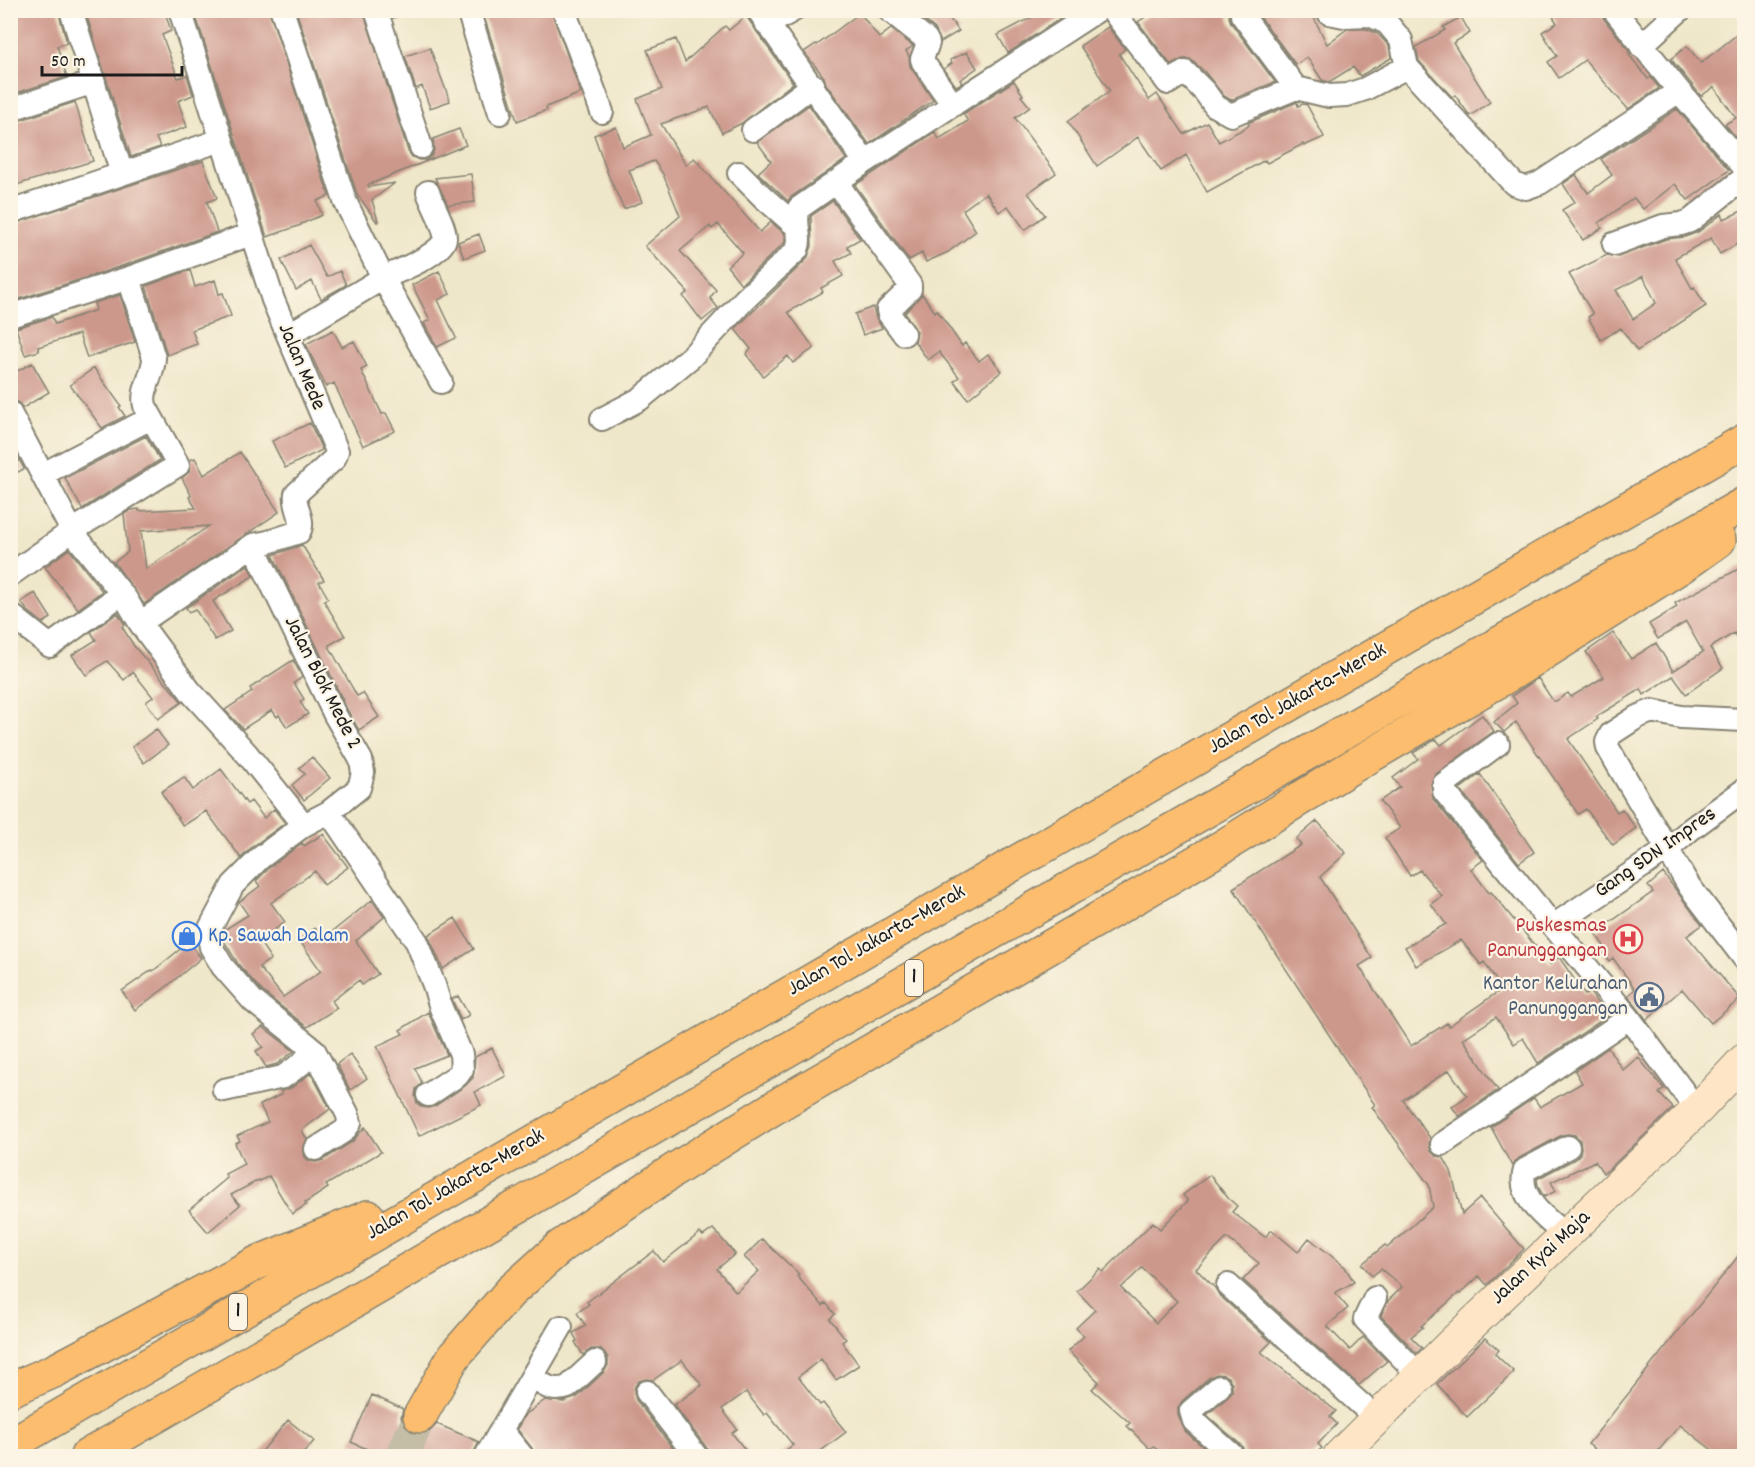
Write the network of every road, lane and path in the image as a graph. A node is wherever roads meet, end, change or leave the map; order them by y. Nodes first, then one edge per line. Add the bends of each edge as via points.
1 (71, 10) edge
2 (180, 10) edge
3 (282, 10) edge
4 (376, 10) edge
5 (468, 10) edge
6 (564, 10) edge
7 (794, 10) edge
8 (890, 10) edge
9 (1098, 10) edge
10 (1112, 10) edge
11 (1614, 10) edge
12 (1680, 10) edge
13 (1329, 13) dead end
14 (1242, 15) dead end
15 (763, 18) edge
16 (1641, 46) junction
17 (1407, 67) junction
18 (94, 82) junction
19 (813, 86) junction
20 (1296, 88) junction
21 (1678, 91) junction
22 (953, 105) junction
23 (10, 106) edge
24 (602, 112) dead end
25 (500, 113) dead end
26 (753, 130) dead end
27 (221, 140) junction
28 (421, 147) dead end
29 (865, 162) junction
30 (1744, 167) edge
31 (739, 173) dead end
32 (123, 174) junction
33 (1744, 178) edge
34 (836, 182) junction
35 (428, 192) dead end
36 (10, 212) edge
37 (796, 226) junction
38 (251, 234) junction
39 (1614, 244) dead end
40 (129, 278) junction
41 (383, 278) junction
42 (10, 316) edge
43 (288, 334) junction
44 (904, 334) dead end
45 (441, 382) dead end
46 (10, 413) edge
47 (151, 418) junction
48 (602, 419) dead end
49 (1744, 441) edge
50 (43, 474) junction
51 (1744, 504) edge
52 (1744, 521) edge
53 (72, 531) junction
54 (253, 545) junction
55 (10, 575) edge
56 (120, 594) junction
57 (10, 614) edge
58 (140, 623) junction
59 (1744, 720) edge
60 (1498, 744) dead end
61 (1744, 790) edge
62 (329, 812) junction
63 (303, 825) junction
64 (1668, 849) junction
65 (1552, 926) junction
66 (1744, 958) edge
67 (1629, 1018) junction
68 (314, 1050) junction
69 (1744, 1060) edge
70 (224, 1090) dead end
71 (428, 1095) dead end
72 (1697, 1110) junction
73 (1442, 1144) dead end
74 (1568, 1147) dead end
75 (316, 1149) dead end
76 (465, 1180) junction
77 (1566, 1235) junction
78 (1228, 1285) dead end
79 (1375, 1298) dead end
80 (561, 1327) dead end
81 (594, 1362) dead end
82 (1419, 1375) junction
83 (531, 1377) junction
84 (1219, 1387) dead end
85 (10, 1390) edge
86 (647, 1392) dead end
87 (420, 1416) tunnel mouth
88 (1376, 1418) junction
89 (501, 1430) junction
90 (10, 1444) edge
91 (87, 1456) edge
92 (486, 1456) edge
93 (522, 1456) edge
94 (696, 1456) edge
95 (1233, 1456) edge
96 (1339, 1456) edge

1 - 18 street
2 - 27 street, Jalan Mede
3 - 41 street via 345,201
4 - 28 street
5 - 25 street
6 - 24 street
7 - 15 street
8 - 22 street via 926,39 922,59
9 - 22 street
10 - 20 street via 1168,83 1185,72 1215,106 1231,115
11 - 16 street
12 - 16 street
13 - 17 street via 1370,15 1387,24 1401,40
14 - 20 street
15 - 19 street
16 - 21 street
17 - 20 street via 1347,95 1329,96
17 - 21 street via 1514,183 1526,188 1540,183
18 - 23 street
18 - 32 street
19 - 26 street
19 - 29 street
21 - 30 street
22 - 29 street
27 - 32 street
27 - 38 street, Jalan Mede
29 - 34 street
31 - 37 street
32 - 36 street
33 - 39 street via 1690,221 1663,226
34 - 37 street via 799,208
34 - 44 street via 910,285 910,290 888,310
35 - 41 street via 445,236 444,244
37 - 48 street via 800,240 797,250 692,357 640,399
38 - 40 street
38 - 43 street, Jalan Mede
40 - 42 street
40 - 47 street via 154,358 154,371 143,398
41 - 43 street
41 - 45 street
43 - 54 street, Jalan Mede via 337,451 334,459 296,494 294,499 302,522 299,532
46 - 50 street
47 - 50 street
47 - 53 street via 178,465
49 - 76 highway, Jalan Tol Jakarta–Merak / 1
50 - 53 street
51 - 91 highway, 1 via 832,1024
52 - 87 highway via 1688,562 1512,673 1071,937 783,1102 560,1247 510,1292 454,1356
53 - 55 street
53 - 56 street
54 - 58 street, Jalan Mede
54 - 62 street, Jalan Blok Mede 2 via 335,716 361,760 359,788
56 - 57 street via 50,646
56 - 58 street
58 - 63 street via 190,691 248,755
59 - 64 street via 1681,717 1652,711 1608,737 1608,748
60 - 65 street via 1444,784 1444,791
61 - 64 street, Gang SDN Impres
62 - 63 street, Jalan Blok Mede 2
62 - 71 street via 417,942 461,1054 462,1069 458,1075
63 - 68 street, Jalan Blok Mede 2 via 233,885 208,932 211,947 223,967 253,1001
64 - 65 street, Gang SDN Impres
64 - 66 street via 1689,886
65 - 67 street
67 - 72 street
67 - 73 street
68 - 70 street via 282,1077
68 - 75 street via 350,1123
69 - 72 main road, Jalan Kyai Maja
72 - 77 main road, Jalan Kyai Maja
74 - 77 street via 1526,1170 1523,1179 1524,1188 1540,1214
76 - 85 highway via 257,1263 54,1371
76 - 90 highway, Jalan Tol Jakarta–Merak / 1
77 - 82 main road, Jalan Kyai Maja
78 - 88 street
79 - 82 street via 1365,1319
80 - 83 street
81 - 83 street via 562,1389 551,1390
82 - 88 main road, Jalan Kyai Maja
83 - 89 street
84 - 95 street via 1191,1415
86 - 94 street
88 - 96 main road, Jalan Kyai Maja
89 - 92 street
89 - 93 street

